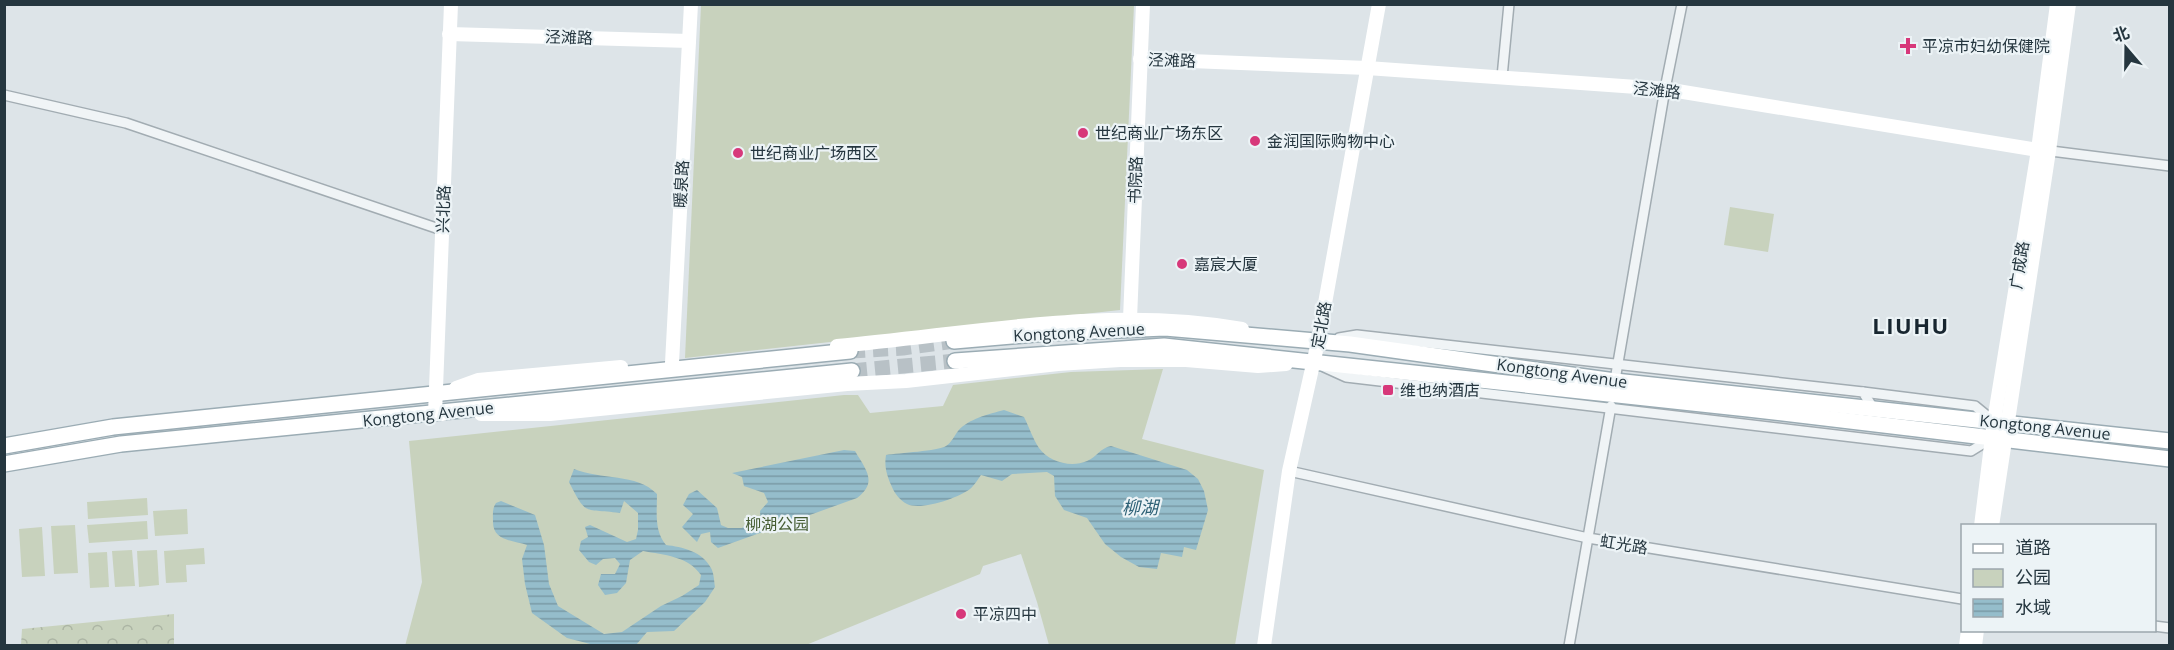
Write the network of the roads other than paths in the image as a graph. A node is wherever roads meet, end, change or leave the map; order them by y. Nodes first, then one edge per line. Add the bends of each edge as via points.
1 (451, 4) edge
2 (690, 4) edge
3 (1143, 4) edge
4 (1378, 4) edge
5 (1509, 4) edge
6 (1682, 4) edge
7 (2057, 4) edge
8 (2068, 4) edge
9 (449, 34) junction
10 (689, 41) junction
11 (1140, 58) junction
12 (1367, 68) junction
13 (1502, 77) junction
14 (1665, 89) junction
15 (4, 95) edge
16 (2043, 150) junction
17 (2169, 166) edge
18 (442, 230) junction
19 (1130, 319) junction
20 (954, 341) tunnel mouth
21 (1318, 342) junction
22 (850, 351) tunnel mouth
23 (955, 361) tunnel mouth
24 (1314, 362) junction
25 (672, 363) junction
26 (1618, 363) junction
27 (852, 371) tunnel mouth
28 (1863, 392) junction
29 (436, 395) junction
30 (1613, 395) junction
31 (1873, 408) junction
32 (435, 414) junction
33 (2001, 422) junction
34 (1999, 439) junction
35 (2169, 441) edge
36 (4, 446) edge
37 (2169, 459) edge
38 (4, 464) edge
39 (1289, 471) junction
40 (1981, 524) edge
41 (1992, 524) edge
42 (1588, 538) junction
43 (1961, 599) edge
44 (1264, 645) edge
45 (1569, 645) edge

1 - 9 street, 兴北路
2 - 10 street, 暖泉路
3 - 11 street, 书院路
4 - 12 street, 定北路
5 - 13 street
6 - 14 street
7 - 16 street, 广成路
8 - 16 street, 广成路
9 - 10 street, 泾滩路
9 - 18 street, 兴北路
10 - 25 street, 暖泉路
11 - 12 street, 泾滩路
11 - 19 street, 书院路
12 - 13 street, 泾滩路
12 - 21 street, 定北路
13 - 14 street, 泾滩路
14 - 16 street, 泾滩路
14 - 26 street
15 - 18 street via 126,123
16 - 17 street, 泾滩路
16 - 33 street, 广成路
18 - 29 street, 兴北路
19 - 21 street via 1203,322
19 - 25 street via 1055,322
20 - 21 main road, Kongtong Avenue via 1165,328
21 - 24 street, 定北路
21 - 26 street via 1357,335
21 - 30 main road, Kongtong Avenue via 1350,344
22 - 29 main road, Kongtong Avenue
23 - 24 main road, Kongtong Avenue via 1164,346
24 - 30 main road, Kongtong Avenue
24 - 32 street via 1258,366 1186,360 1099,361 550,414
24 - 39 street, 定北路
25 - 29 street via 478,380
26 - 28 street
26 - 30 street
27 - 32 main road, Kongtong Avenue
28 - 31 street
28 - 33 street via 1975,406
29 - 32 street, 兴北路
29 - 36 main road, Kongtong Avenue via 113,427
30 - 31 main road, Kongtong Avenue
30 - 34 main road, Kongtong Avenue
30 - 42 street
31 - 33 main road, Kongtong Avenue
32 - 38 main road, Kongtong Avenue via 121,444
33 - 34 street, 广成路
33 - 35 main road, Kongtong Avenue
34 - 37 main road, Kongtong Avenue
34 - 40 street, 广成路
34 - 41 street, 广成路
39 - 42 street, 虹光路
39 - 44 street, 定北路
42 - 43 street, 虹光路
42 - 45 street

